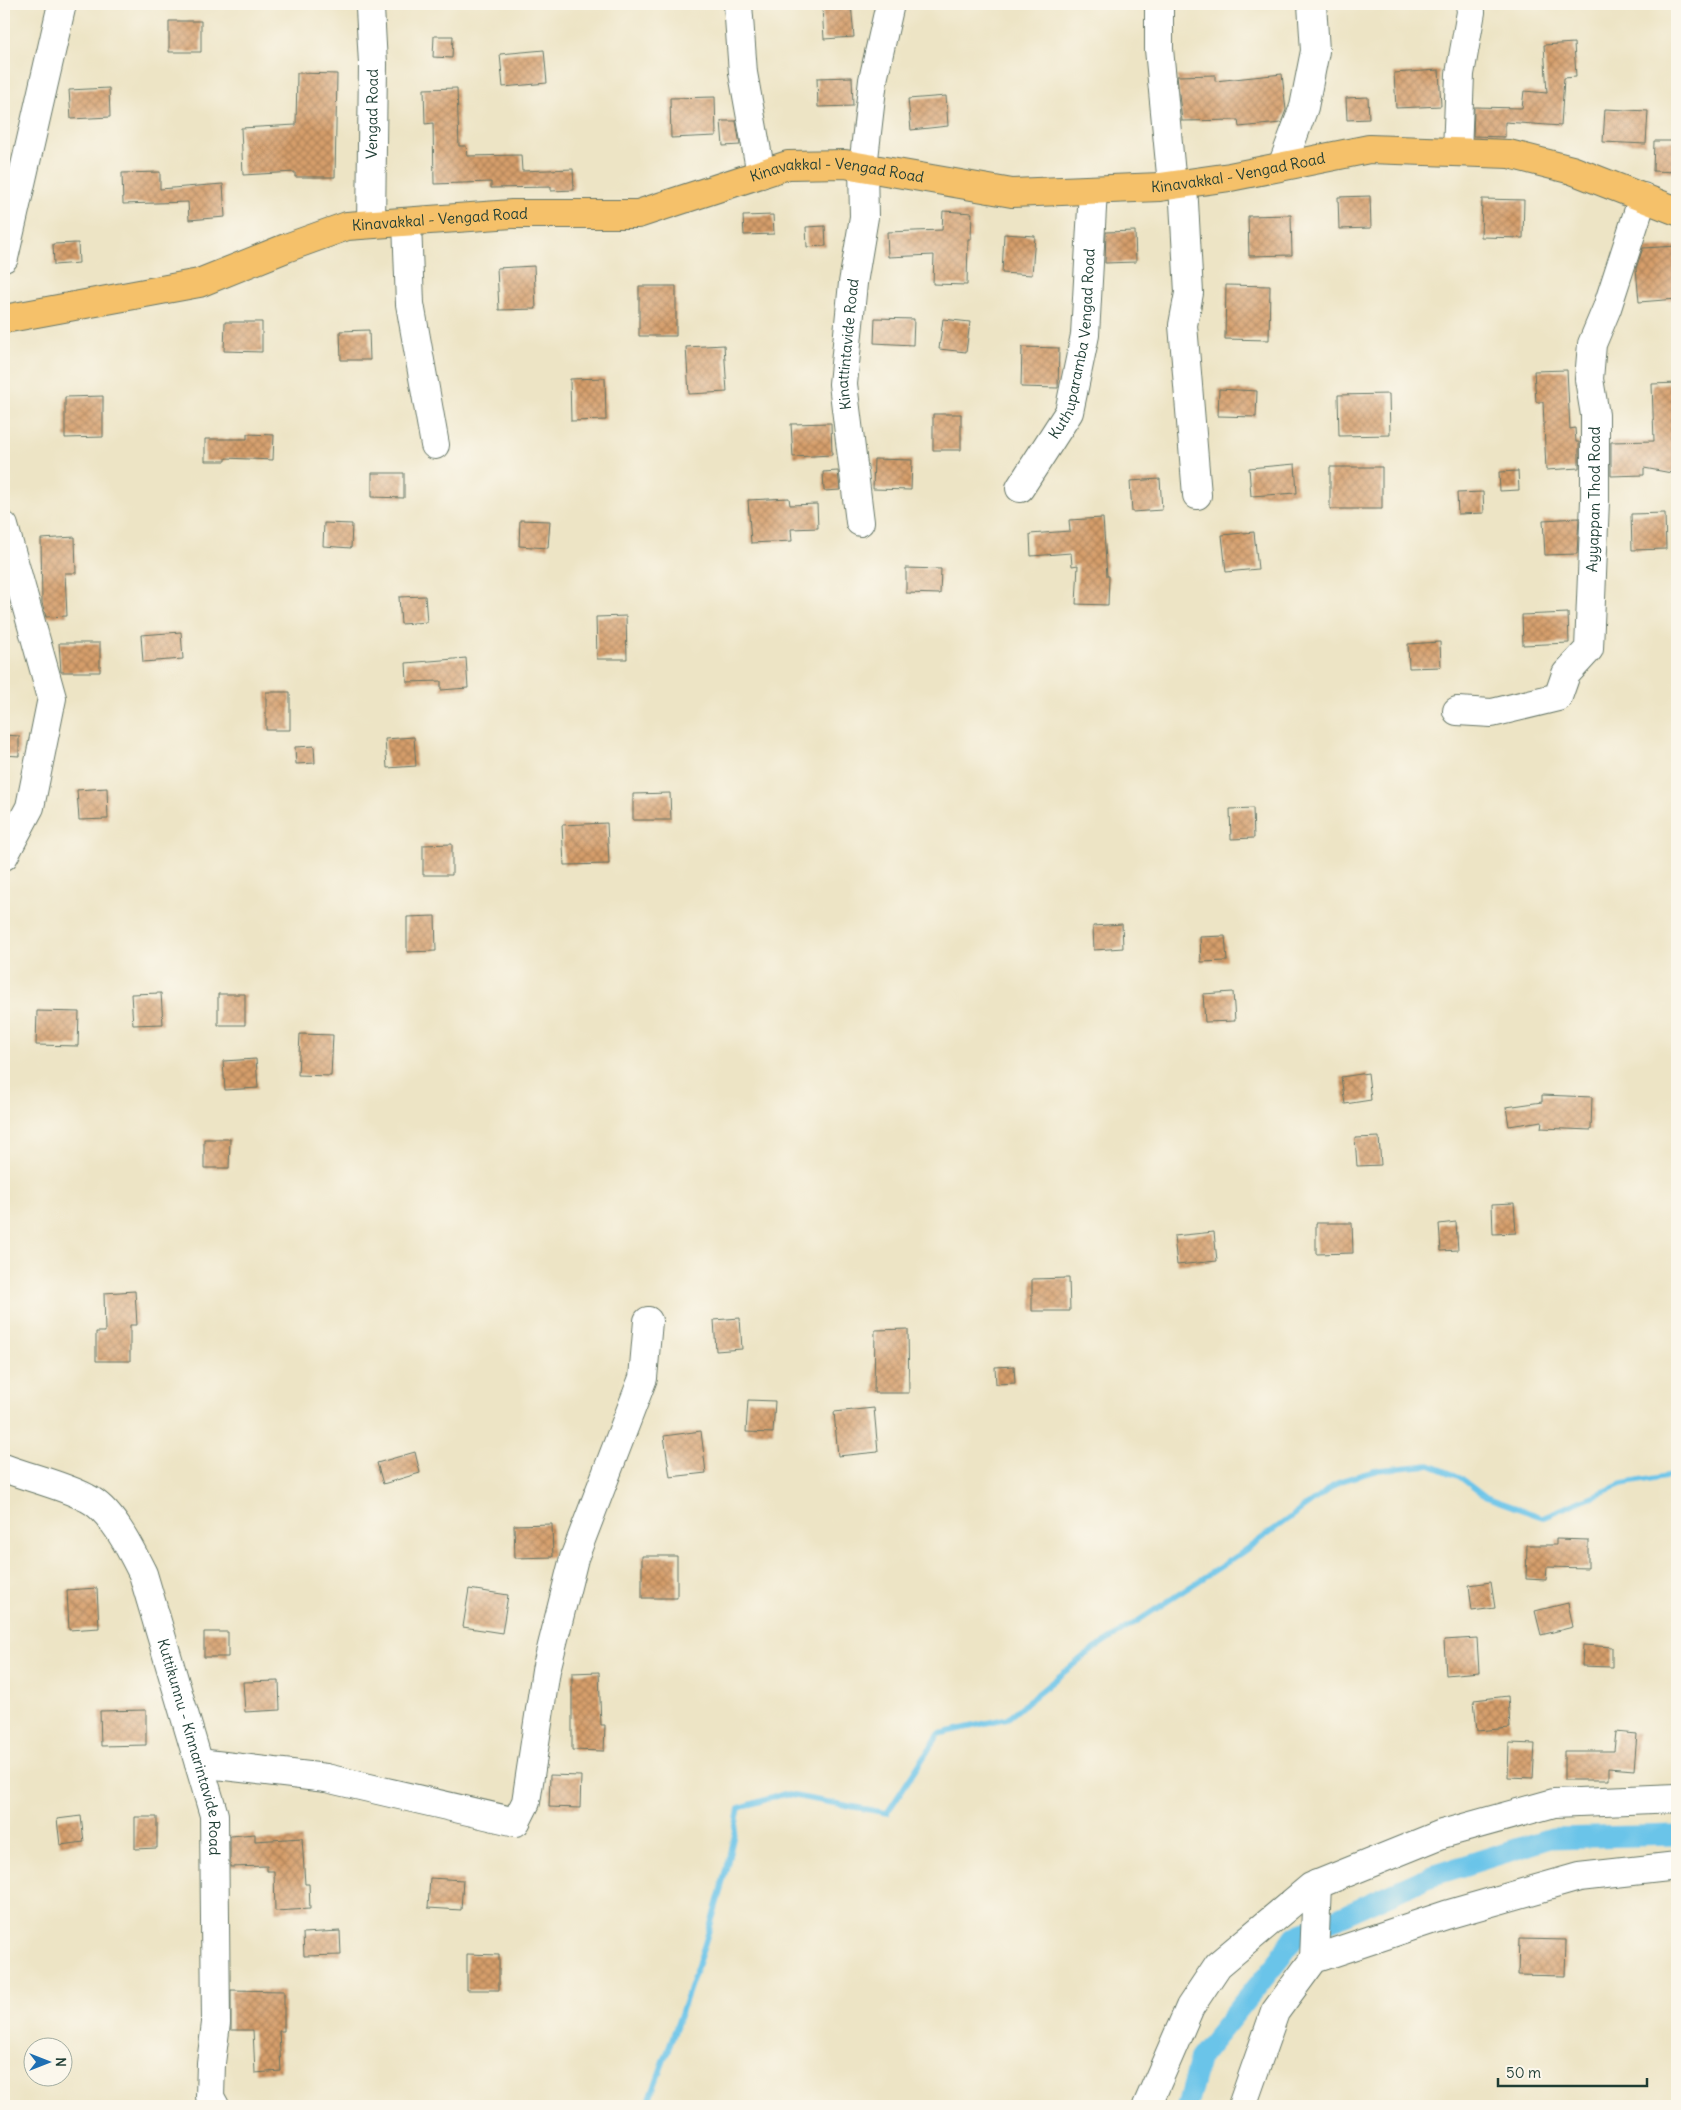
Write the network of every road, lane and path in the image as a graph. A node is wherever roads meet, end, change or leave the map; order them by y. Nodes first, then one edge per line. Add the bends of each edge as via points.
1 (62, 4) edge
2 (372, 4) edge
3 (738, 4) edge
4 (890, 4) edge
5 (1158, 4) edge
6 (1312, 4) edge
7 (1470, 4) edge
8 (1457, 152) junction
9 (1282, 166) junction
10 (863, 167) junction
11 (761, 174) junction
12 (1178, 184) junction
13 (1093, 190) junction
14 (1643, 198) junction
15 (1677, 211) edge
16 (407, 222) junction
17 (371, 224) junction
18 (4, 258) edge
19 (4, 319) edge
20 (434, 445) dead end
21 (1020, 488) dead end
22 (1197, 495) dead end
23 (860, 522) dead end
24 (4, 526) edge
25 (1457, 711) dead end
26 (4, 856) edge
27 (648, 1320) dead end
28 (4, 1468) edge
29 (199, 1763) junction
30 (1677, 1798) edge
31 (1677, 1866) edge
32 (1318, 1884) junction
33 (1314, 1959) junction
34 (215, 2106) edge
35 (1148, 2106) edge
36 (1242, 2106) edge

1 - 18 street
2 - 17 street, Vengad Road
3 - 11 street via 743,73
4 - 10 street, Kinattintavide Road via 873,80
5 - 12 street via 1158,49
6 - 9 street via 1316,51 1304,107
7 - 8 street via 1460,74
8 - 9 main road, Kinavakkal - Vengad Road via 1369,149
8 - 14 main road, Kinavakkal - Vengad Road via 1508,154 1572,170
9 - 12 main road, Kinavakkal - Vengad Road
10 - 11 main road, Kinavakkal - Vengad Road via 788,165
10 - 13 main road, Kinavakkal - Vengad Road via 1012,193
10 - 23 street, Kinattintavide Road via 864,217 853,283 843,384
11 - 16 main road, Kinavakkal - Vengad Road via 638,214 512,214
12 - 13 main road, Kinavakkal - Vengad Road
12 - 22 street via 1189,293 1183,325
13 - 21 street, Kuthuparamba Vengad Road via 1085,335 1069,412
14 - 15 main road, Kinavakkal - Vengad Road
14 - 25 street, Ayyappan Thod Road via 1592,344 1589,379 1595,415 1595,500 1589,649 1566,674 1558,697 1492,713
16 - 17 main road, Kinavakkal - Vengad Road
16 - 20 street via 410,304
17 - 19 main road, Kinavakkal - Vengad Road via 347,226 199,283
24 - 26 street via 52,698 30,807
27 - 29 street via 643,1378 574,1558 546,1670 526,1802 516,1822 326,1778
28 - 29 street, Kuttikunnu - Kinnarintavide Road via 88,1498 111,1518 142,1574
29 - 34 street, Kuttikunnu - Kinnarintavide Road via 214,1815 216,2023 210,2097
30 - 32 street via 1554,1804 1442,1834
31 - 33 street via 1579,1877
32 - 33 street
32 - 35 street via 1218,1965 1190,2007
33 - 36 street via 1275,2012

